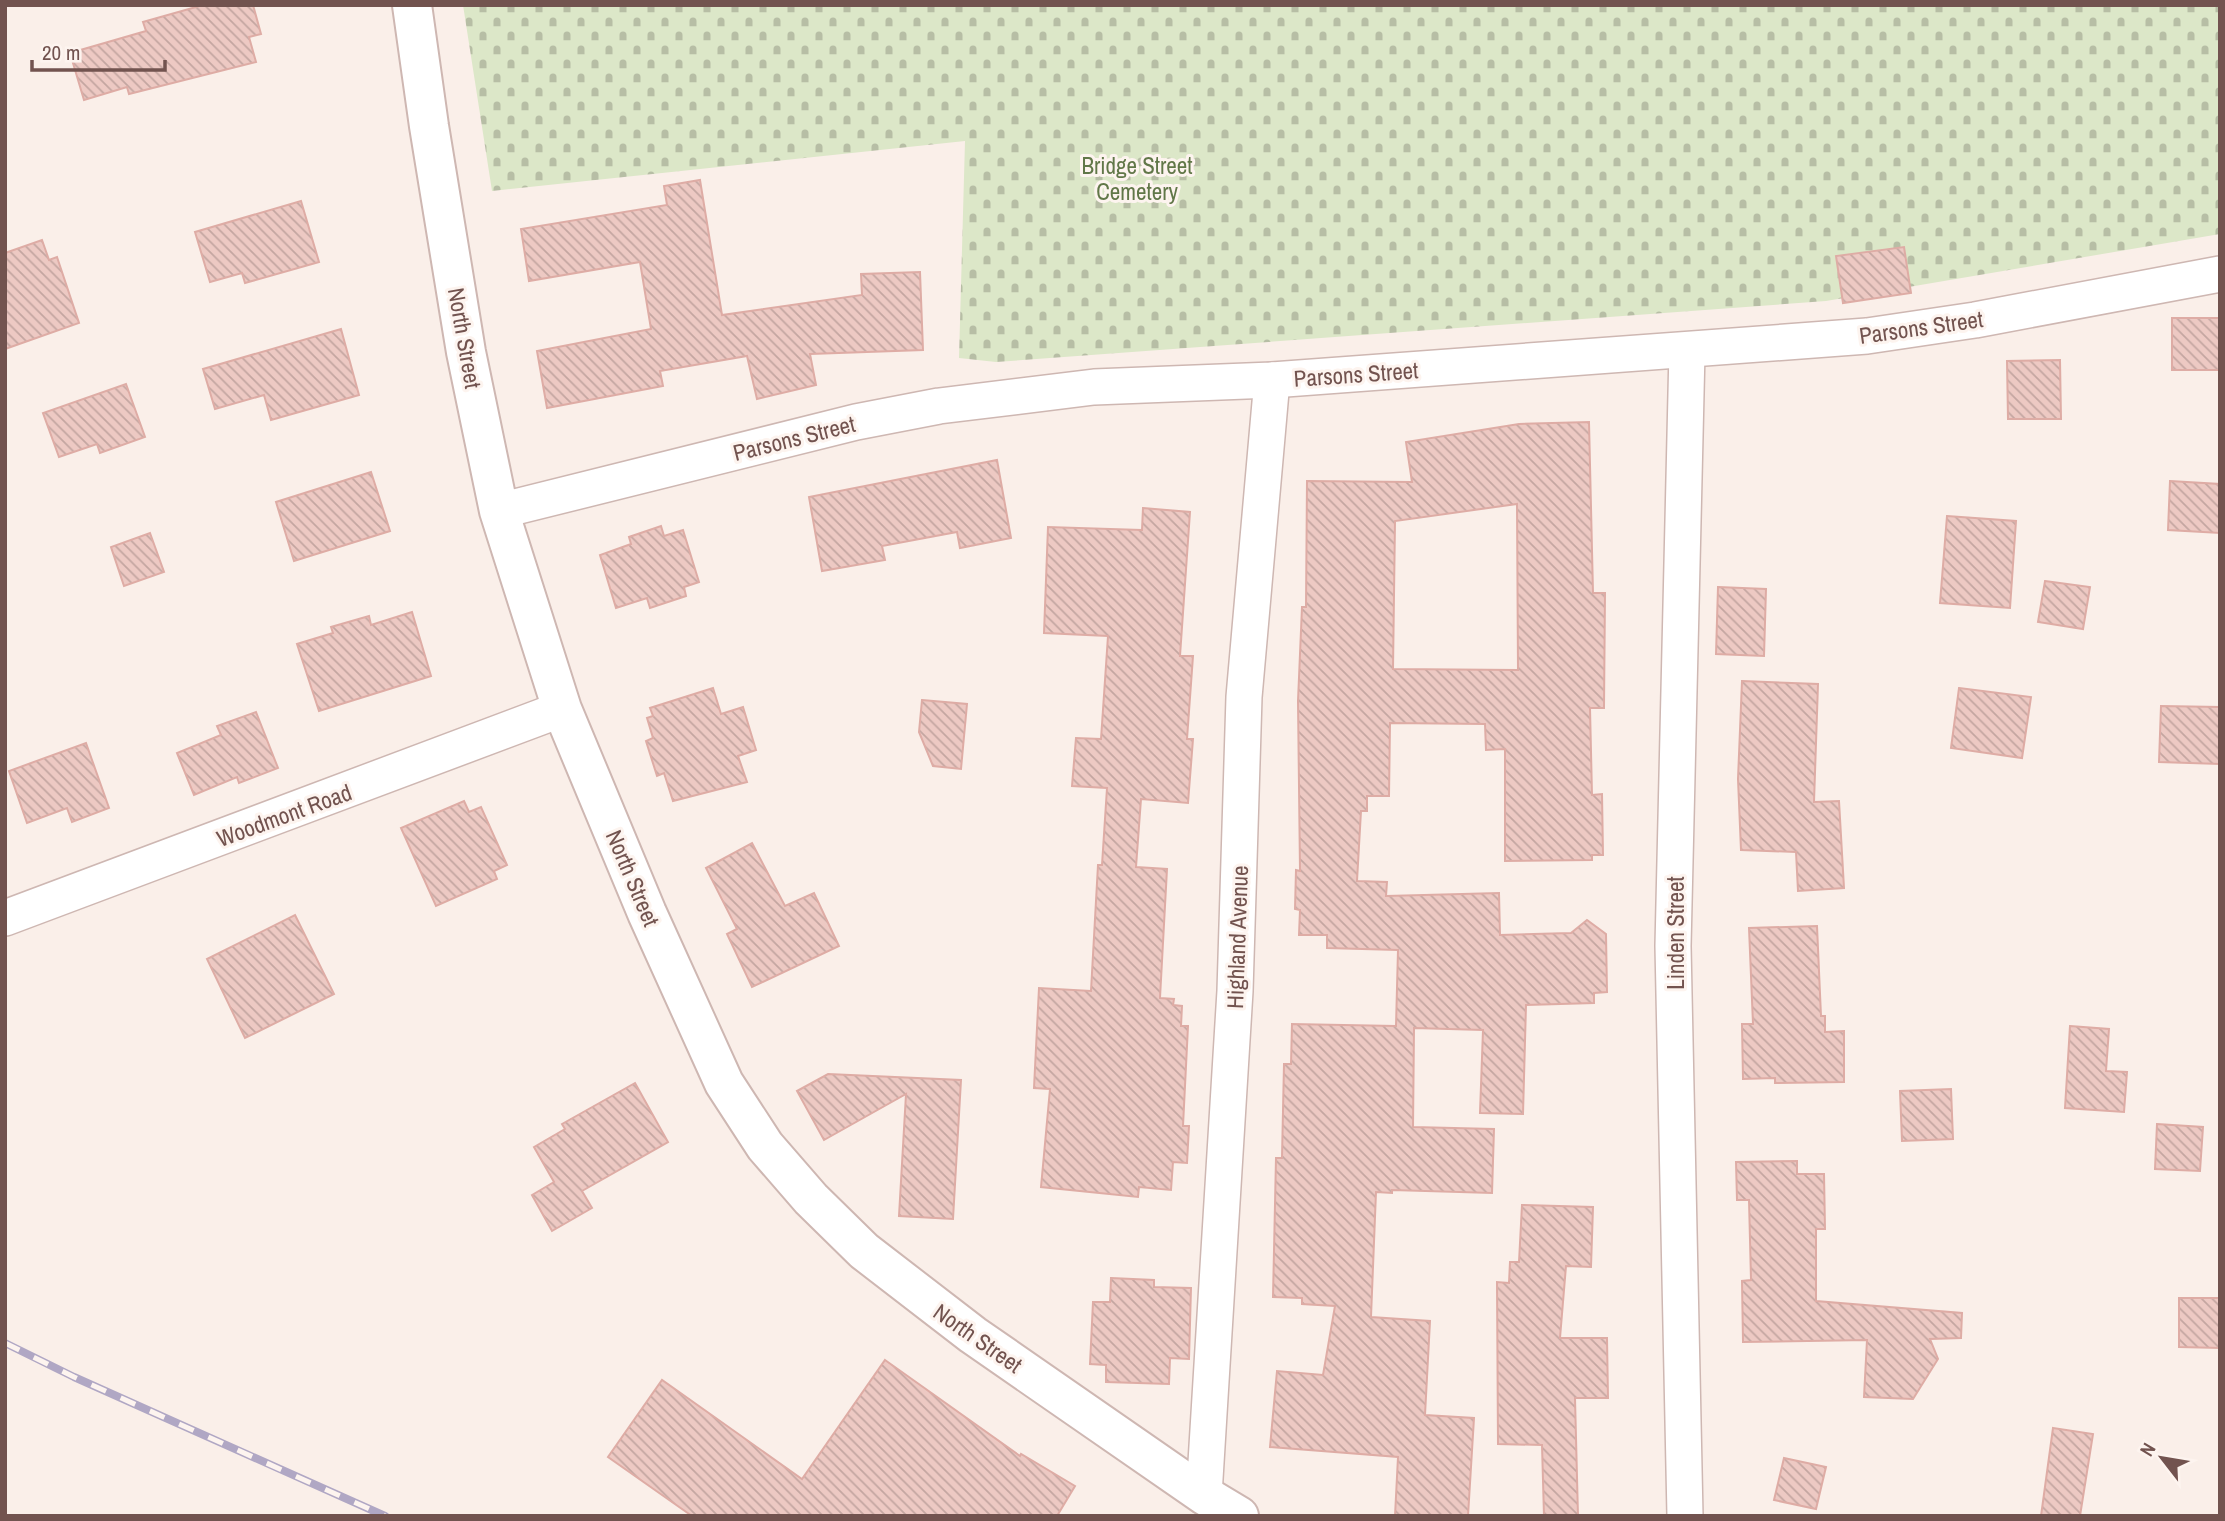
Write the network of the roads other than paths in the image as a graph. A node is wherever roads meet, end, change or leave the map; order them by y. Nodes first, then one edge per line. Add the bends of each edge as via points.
1 (412, 5) edge
2 (2220, 274) edge
3 (1687, 351) junction
4 (1272, 380) junction
5 (499, 511) junction
6 (562, 709) junction
7 (5, 918) edge
8 (1203, 1495) junction
9 (1239, 1516) edge
10 (1685, 1516) edge

1 - 5 street, North Street via 464,339
2 - 3 street, Parsons Street via 1894,332
3 - 4 street, Parsons Street
3 - 10 street, Linden Street via 1673,946
4 - 5 street, Parsons Street via 1094,387 939,406 856,422
4 - 8 street, Highland Avenue via 1244,698 1234,1005
5 - 6 street, North Street
6 - 7 street, Woodmont Road
6 - 8 street, North Street via 690,1012 724,1083 765,1146 864,1251 919,1296
8 - 9 street, North Street

